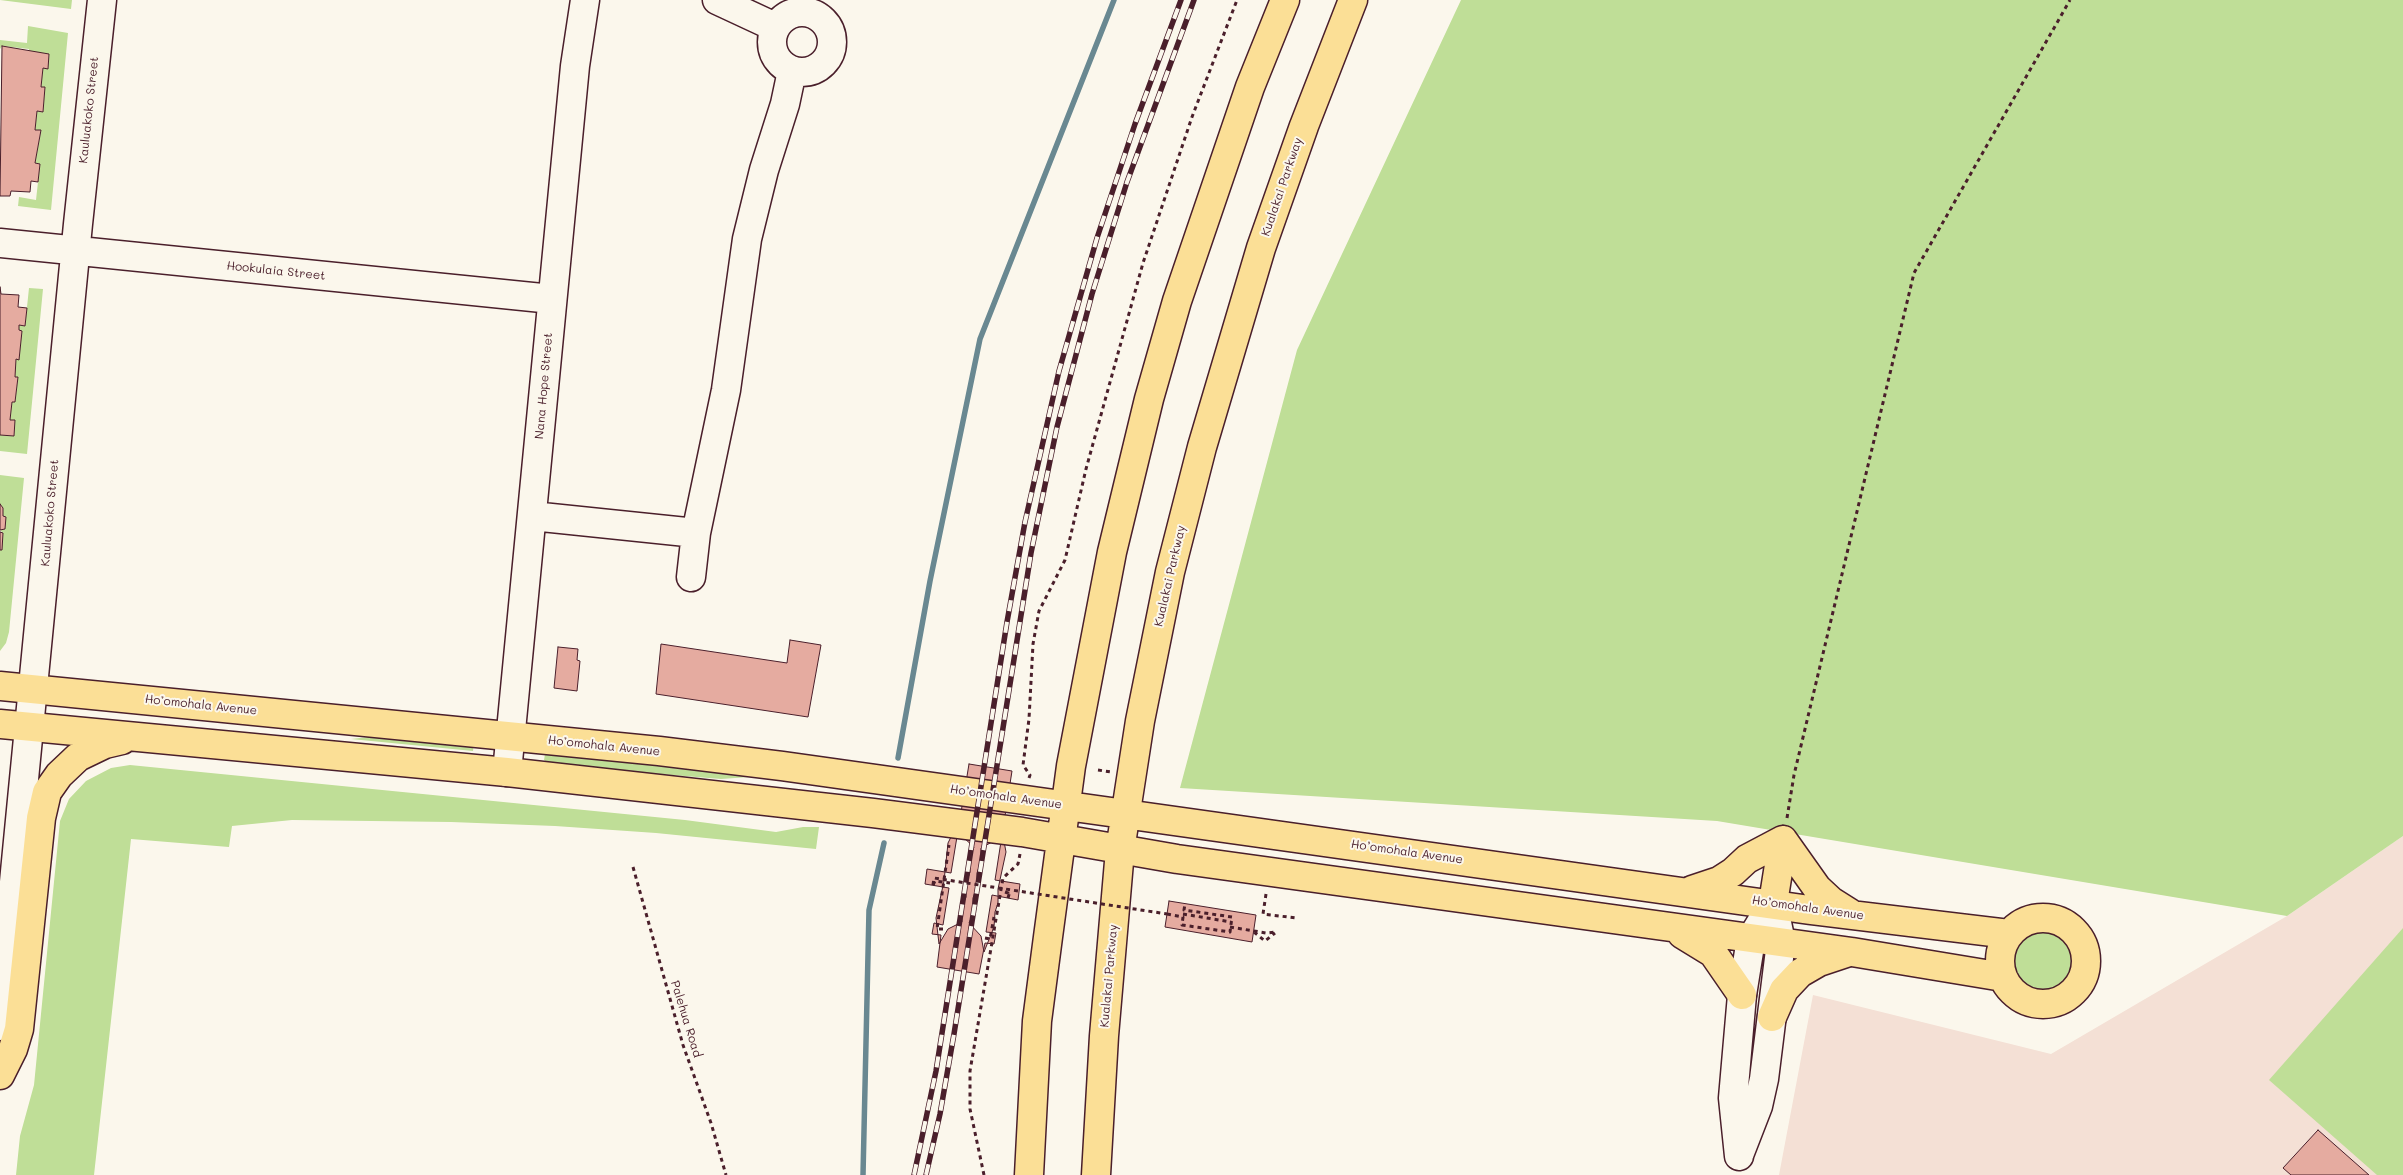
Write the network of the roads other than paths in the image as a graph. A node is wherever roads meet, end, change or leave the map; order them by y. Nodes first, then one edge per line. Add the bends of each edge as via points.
1 (102, 0) edge
2 (585, 0) edge
3 (717, 0) edge
4 (1285, 0) edge
5 (1353, 0) edge
6 (824, 8) edge
7 (775, 27) junction
8 (792, 71) junction
9 (0, 244) edge
10 (75, 251) junction
11 (552, 299) junction
12 (532, 516) junction
13 (696, 533) junction
14 (691, 577) dead end
15 (0, 686) edge
16 (33, 689) junction
17 (0, 724) edge
18 (29, 727) junction
19 (509, 736) junction
20 (150, 738) junction
21 (507, 772) junction
22 (1066, 806) junction
23 (1124, 815) junction
24 (1061, 840) junction
25 (1783, 840) junction
26 (1120, 850) junction
27 (1684, 891) junction
28 (1773, 903) junction
29 (1853, 914) junction
30 (1667, 927) junction
31 (2009, 934) junction
32 (1751, 939) junction
33 (1781, 942) junction
34 (1852, 952) junction
35 (2003, 976) junction
36 (1742, 995) junction
37 (1772, 1016) junction
38 (0, 1026) edge
39 (0, 1075) edge
40 (1029, 1175) edge
41 (1096, 1175) edge

1 - 10 street, Kauluakoko Street
2 - 11 street, Nana Hope Street via 575,66
3 - 7 street
4 - 22 main road via 1220,174 1177,301 1149,399 1102,598
5 - 23 main road, Kualakai Parkway via 1261,248 1202,447 1170,572
6 - 7 street via 791,13
6 - 8 street via 833,41 828,59 813,71
7 - 8 street via 772,37 776,58
8 - 13 street via 747,239 726,390
9 - 10 street, Hookulaia Street
10 - 11 street, Hookulaia Street
10 - 16 street, Kauluakoko Street
11 - 12 street, Nana Hope Street
12 - 13 street
12 - 19 street, Nana Hope Street
13 - 14 street
15 - 16 main road, Ho’omohala Avenue
16 - 18 street, Kauluakoko Street
16 - 19 main road, Ho’omohala Avenue
17 - 18 main road
18 - 20 main road
18 - 38 street, Kauluakoko Street
19 - 21 street, Nana Hope Street
19 - 22 main road, Ho’omohala Avenue via 782,766
20 - 21 main road
20 - 39 main road via 119,740 88,750 59,774 47,792 40,818 20,1023 13,1049
21 - 24 main road via 873,813
22 - 23 main road, Ho’omohala Avenue
22 - 24 main road
23 - 26 main road, Kualakai Parkway
23 - 27 main road, Ho’omohala Avenue
24 - 26 main road
24 - 40 main road via 1038,1021
25 - 27 main road via 1746,859 1719,881
25 - 28 main road
25 - 29 main road via 1817,888
26 - 30 main road
26 - 41 main road, Kualakai Parkway via 1103,1046
27 - 28 main road, Ho’omohala Avenue
28 - 29 main road, Ho’omohala Avenue
28 - 32 street
28 - 33 street
29 - 31 main road, Ho’omohala Avenue
30 - 32 main road
30 - 36 main road via 1697,941 1713,953
31 - 35 main road via 2002,947 2000,962
31 - 35 main road via 2032,919 2046,917 2059,920 2080,938 2086,951 2086,965 2083,979 2075,990 2064,999 2051,1003 2037,1004 2022,998
32 - 33 main road
32 - 36 street
33 - 34 main road
33 - 37 street
34 - 35 main road
34 - 37 main road via 1819,962 1800,973 1784,990
36 - 37 street via 1733,1098 1739,1156 1758,1106

